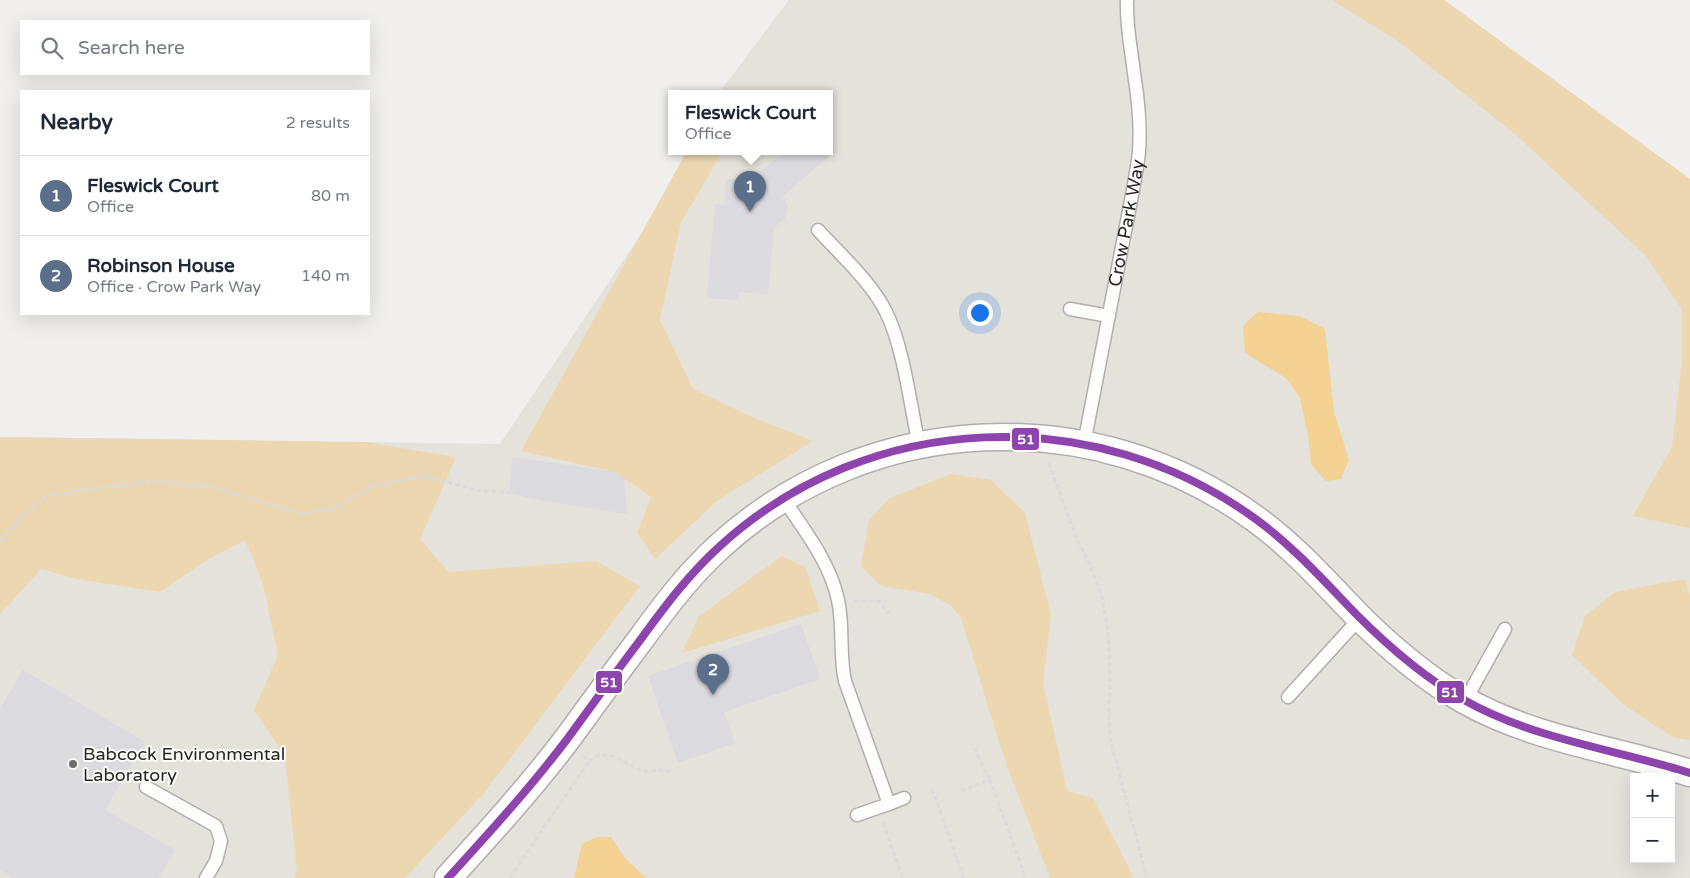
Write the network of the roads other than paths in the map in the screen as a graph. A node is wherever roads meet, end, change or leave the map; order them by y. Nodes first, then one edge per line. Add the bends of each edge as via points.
1 (1127, 0) edge
2 (818, 230) dead end
3 (1070, 309) dead end
4 (1109, 316) junction
5 (1084, 444) junction
6 (919, 445) junction
7 (783, 498) junction
8 (1360, 618) junction
9 (1505, 629) dead end
10 (1288, 697) dead end
11 (1465, 701) junction
12 (1690, 773) edge
13 (146, 787) dead end
14 (904, 798) dead end
15 (883, 806) junction
16 (858, 815) dead end
17 (206, 878) edge
18 (448, 878) edge

1 - 4 lane, Crow Park Way via 1139,150
2 - 6 lane via 874,293 886,312 897,341
3 - 4 lane
4 - 5 lane, Crow Park Way
5 - 6 street via 1044,438 985,436
5 - 8 street via 1156,464 1223,498 1286,544
6 - 7 street via 842,468
7 - 15 lane via 831,576 838,601 841,665
7 - 18 street via 719,546 693,572 565,742
8 - 10 lane
8 - 11 street via 1396,652
9 - 11 lane
11 - 12 street via 1544,734
13 - 17 lane via 216,826 221,841 216,861
14 - 15 lane
15 - 16 lane

